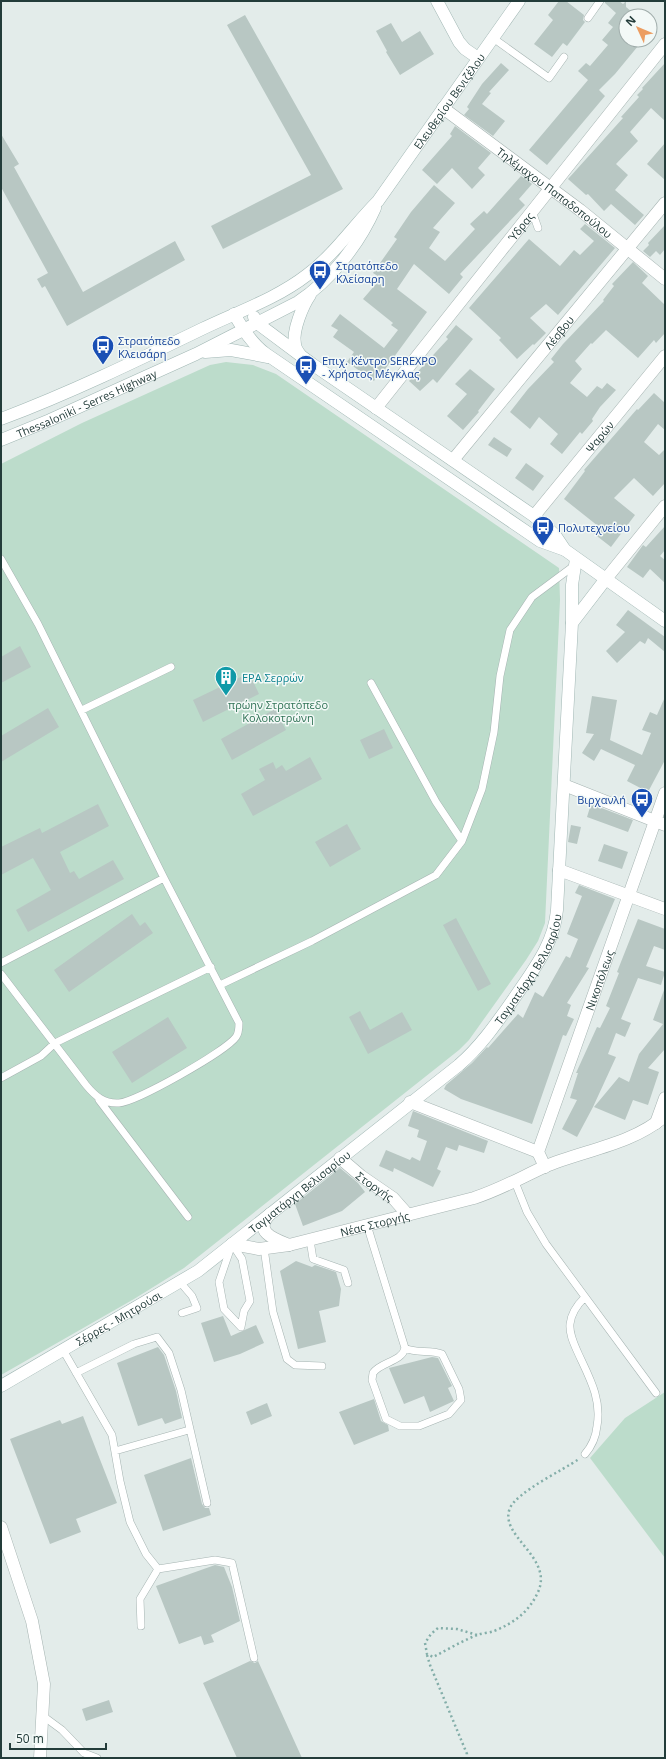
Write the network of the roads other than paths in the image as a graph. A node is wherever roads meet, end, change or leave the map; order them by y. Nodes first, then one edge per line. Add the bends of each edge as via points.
1 (438, 1) edge
2 (519, 1) edge
3 (600, 1) edge
4 (588, 18) dead end
5 (493, 38) junction
6 (665, 44) edge
7 (564, 57) dead end
8 (478, 58) junction
9 (443, 108) junction
10 (550, 188) junction
11 (378, 201) junction
12 (665, 204) edge
13 (532, 211) junction
14 (538, 228) dead end
15 (628, 249) junction
16 (665, 279) edge
17 (312, 292) junction
18 (249, 308) junction
19 (234, 314) junction
20 (258, 323) junction
21 (243, 330) junction
22 (196, 354) junction
23 (665, 356) edge
24 (303, 358) junction
25 (274, 359) junction
26 (376, 408) junction
27 (1, 418) edge
28 (1, 440) edge
29 (453, 460) junction
30 (665, 506) edge
31 (534, 516) junction
32 (565, 550) junction
33 (2, 562) edge
34 (575, 562) junction
35 (605, 580) junction
36 (665, 622) edge
37 (572, 623) junction
38 (171, 667) dead end
39 (371, 684) dead end
40 (82, 710) junction
41 (564, 785) junction
42 (665, 792) edge
43 (660, 823) edge
44 (462, 841) junction
45 (559, 870) junction
46 (164, 878) junction
47 (628, 895) junction
48 (665, 909) edge
49 (1, 963) edge
50 (211, 967) junction
51 (1, 974) edge
52 (220, 985) junction
53 (55, 1043) junction
54 (1, 1078) edge
55 (96, 1097) junction
56 (665, 1098) edge
57 (410, 1102) junction
58 (661, 1120) edge
59 (538, 1152) junction
60 (340, 1158) junction
61 (544, 1167) junction
62 (515, 1182) junction
63 (270, 1214) junction
64 (408, 1216) junction
65 (188, 1217) dead end
66 (367, 1226) junction
67 (310, 1240) junction
68 (232, 1244) junction
69 (289, 1246) junction
70 (264, 1248) junction
71 (180, 1282) junction
72 (348, 1283) dead end
73 (585, 1297) junction
74 (182, 1313) dead end
75 (405, 1348) junction
76 (63, 1350) junction
77 (322, 1366) dead end
78 (76, 1373) junction
79 (1, 1386) edge
80 (656, 1393) dead end
81 (190, 1430) junction
82 (115, 1451) junction
83 (585, 1454) road end
84 (207, 1503) dead end
85 (1, 1527) edge
86 (158, 1568) junction
87 (141, 1626) dead end
88 (254, 1658) dead end
89 (43, 1716) junction
90 (99, 1757) edge
91 (40, 1758) edge

1 - 8 street via 459,42
2 - 5 street, Ελευθερίου Βενιζέλου
3 - 4 lane
5 - 7 lane via 549,78
5 - 8 street, Ελευθερίου Βενιζέλου
6 - 10 street, Ύδρας
8 - 9 street, Ελευθερίου Βενιζέλου
9 - 10 street, Τηλέμαχου Παπαδοπούλου
9 - 11 street, Ελευθερίου Βενιζέλου
10 - 13 street, Ύδρας
10 - 15 street, Τηλέμαχου Παπαδοπούλου
11 - 17 street, Ελευθερίου Βενιζέλου via 362,234 335,269
11 - 18 street, Ελευθερίου Βενιζέλου via 309,274
12 - 15 street, Λέσβου
13 - 14 lane
13 - 26 street, Ύδρας
15 - 16 street, Τηλέμαχου Παπαδοπούλου
15 - 29 street, Λέσβου
17 - 20 street, Ελευθερίου Βενιζέλου
17 - 24 street via 303,309 294,339
18 - 19 street, Thessaloniki - Serres Highway
18 - 20 street
19 - 21 street
19 - 27 street, Thessaloniki - Serres Highway via 61,394
20 - 21 street, Thessaloniki - Serres Highway
20 - 24 street
21 - 22 street, Thessaloniki - Serres Highway
21 - 25 street via 260,350
22 - 25 street via 231,350
22 - 28 street, Thessaloniki - Serres Highway
23 - 31 street, Ψαρών
24 - 26 street
25 - 32 street via 540,541
26 - 29 street
29 - 31 street
30 - 35 street
31 - 32 street via 555,535
32 - 34 street
33 - 40 lane via 38,624
34 - 35 street
34 - 37 street, Ταγματάρχη Βελισαρίου
34 - 44 lane via 532,597 510,630 482,789
35 - 36 street
35 - 37 street
37 - 41 street, Ταγματάρχη Βελισαρίου
38 - 40 lane
39 - 44 lane via 436,802
40 - 46 lane
41 - 43 street
41 - 45 street, Ταγματάρχη Βελισαρίου
42 - 43 street, Νικοπόλεως
43 - 47 street, Νικοπόλεως
44 - 52 lane via 436,875 312,941
45 - 47 street
45 - 57 street, Ταγματάρχη Βελισαρίου via 555,926 539,961 480,1045
46 - 49 lane
46 - 50 lane
47 - 48 street
47 - 59 street, Νικοπόλεως
50 - 52 lane
50 - 53 lane
51 - 53 lane
52 - 55 lane via 239,1023 236,1037 227,1046 128,1102 106,1103
53 - 54 lane via 41,1056
53 - 55 lane
55 - 65 lane
56 - 58 street
57 - 59 street
57 - 60 street, Ταγματάρχη Βελισαρίου
58 - 61 street, Νέας Στοργής via 636,1135
59 - 61 street
60 - 63 street, Ταγματάρχη Βελισαρίου
60 - 64 street, Στοργής via 393,1198
61 - 62 street, Νέας Στοργής
62 - 64 street, Νέας Στοργής via 474,1198
62 - 73 lane via 534,1226
63 - 68 street, Ταγματάρχη Βελισαρίου
63 - 69 street via 264,1220 264,1228 268,1234
64 - 66 street, Νέας Στοργής
66 - 67 street, Νέας Στοργής
66 - 75 lane
67 - 69 street, Νέας Στοργής
67 - 72 lane via 313,1259 344,1270
68 - 68 lane via 242,1259 250,1301 244,1311 241,1327 224,1309 219,1282
68 - 70 street, Νέας Στοργής
68 - 71 street, Σέρρες - Μητρούσι
69 - 70 street, Νέας Στοργής
70 - 77 lane via 272,1312 287,1359 295,1365
71 - 74 lane via 192,1296 197,1308
71 - 76 street, Σέρρες - Μητρούσι
73 - 80 lane
73 - 83 lane via 574,1312 570,1324 572,1338 593,1384 599,1407 595,1438
75 - 75 lane via 403,1354 372,1373 386,1420 400,1426 419,1426 449,1414 461,1400 442,1354 435,1351 410,1351
76 - 78 lane
76 - 79 street, Σέρρες - Μητρούσι
78 - 81 lane via 134,1344 157,1337 169,1353
78 - 82 lane via 112,1435
81 - 82 lane
81 - 84 lane
82 - 86 lane via 130,1522 146,1554
85 - 89 street via 32,1621 44,1684
86 - 87 lane via 140,1599
86 - 88 lane via 215,1560 232,1563
89 - 90 lane via 62,1730 84,1753
89 - 91 street

